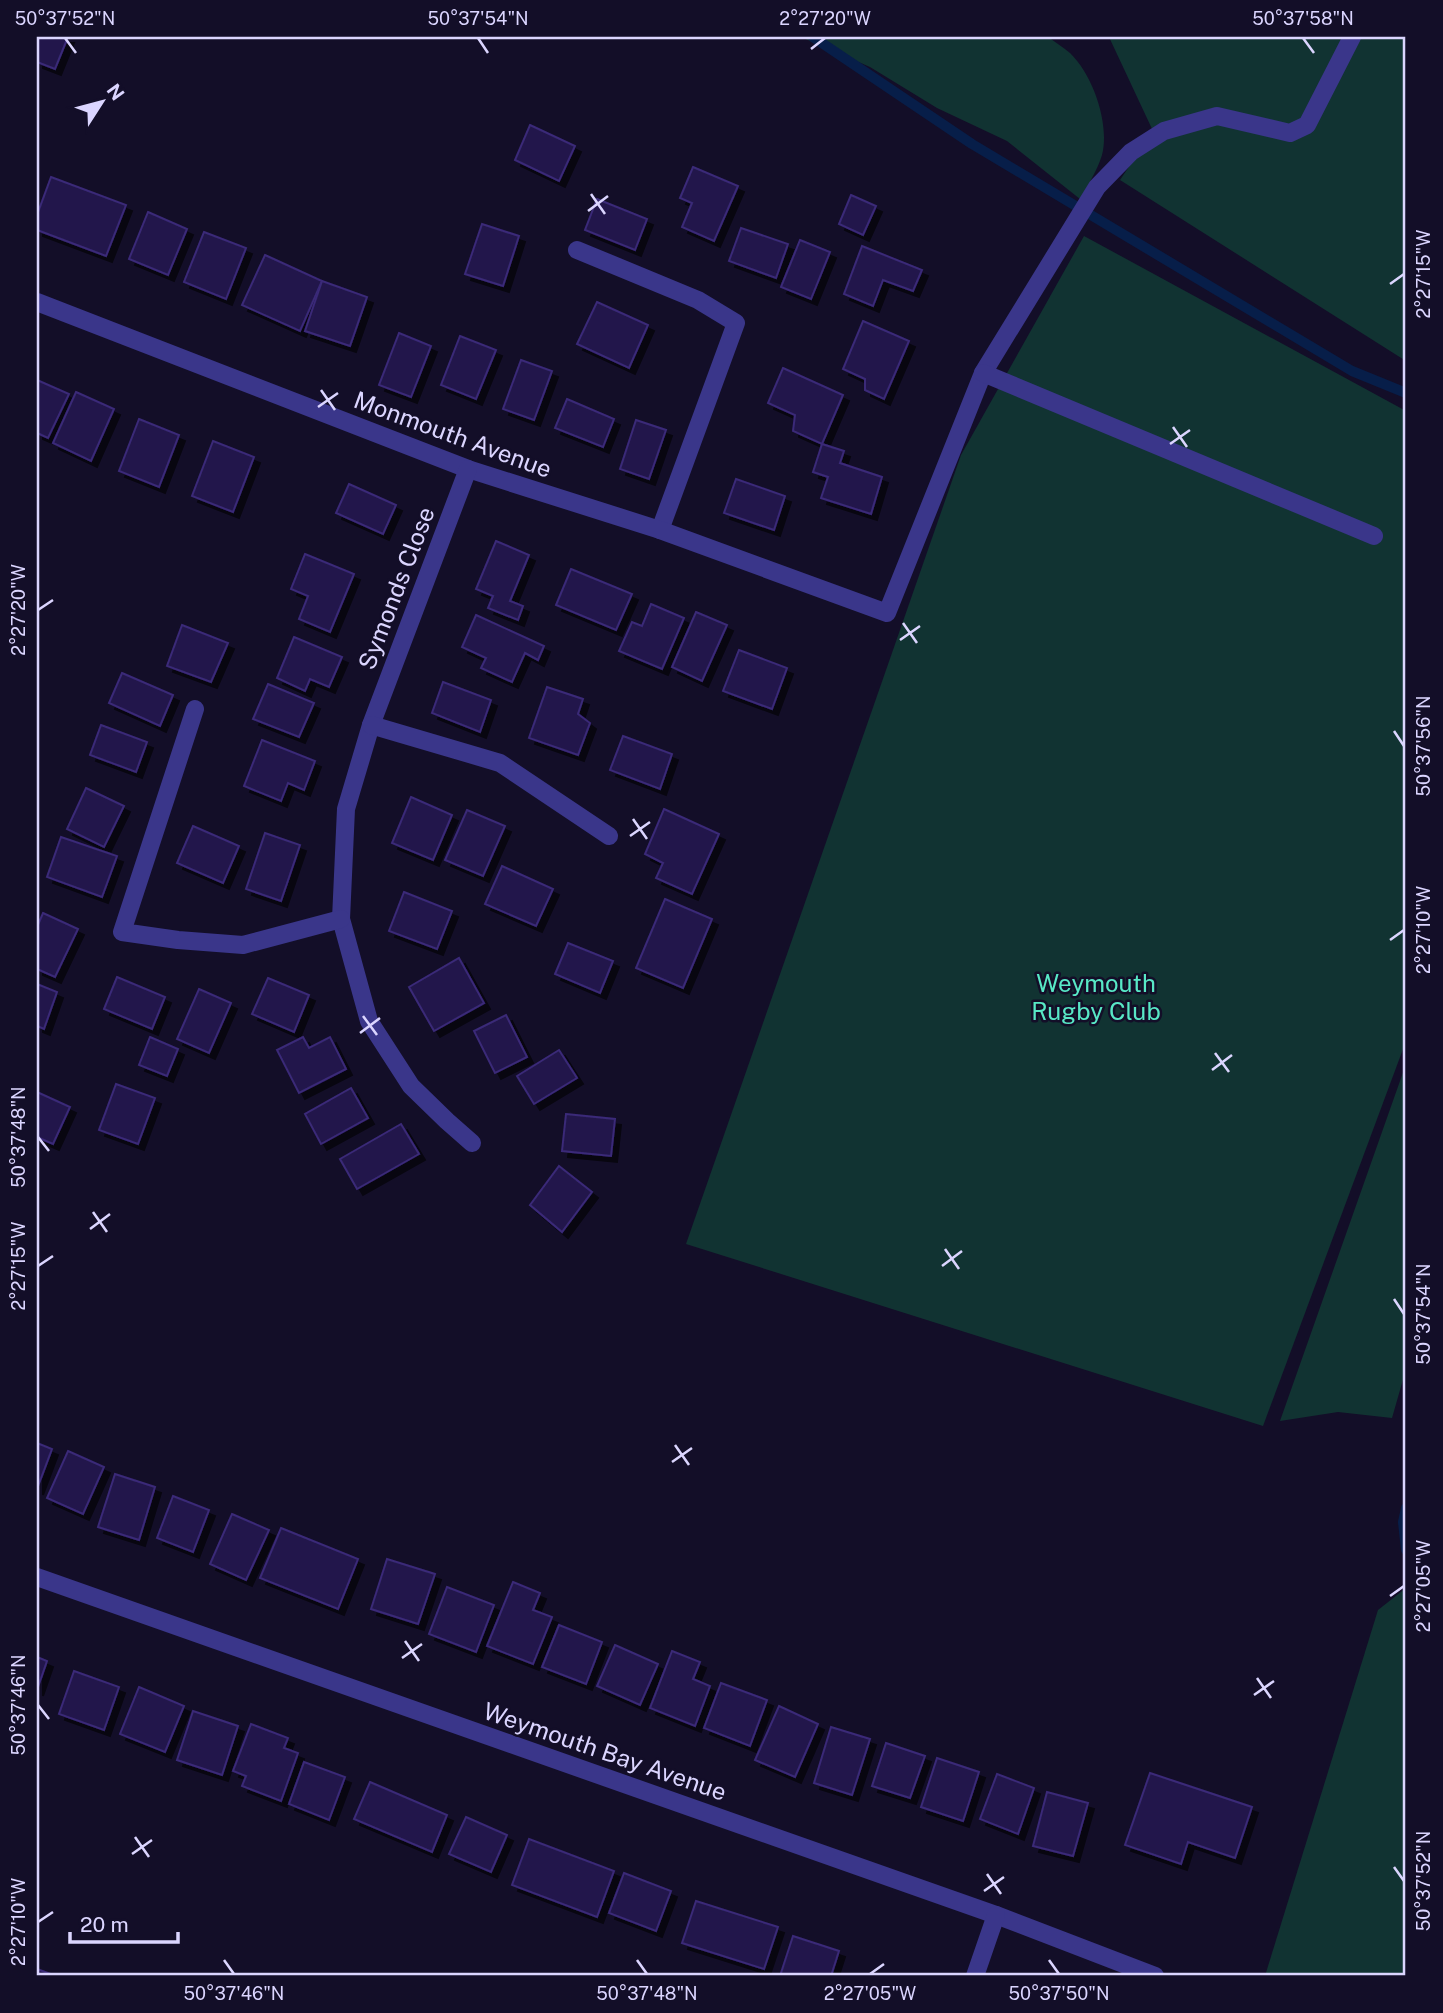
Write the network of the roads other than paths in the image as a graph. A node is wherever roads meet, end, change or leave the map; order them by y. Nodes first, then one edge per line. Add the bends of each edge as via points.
1 (1352, 37) edge
2 (577, 250) dead end
3 (37, 302) edge
4 (983, 373) junction
5 (468, 469) junction
6 (660, 530) junction
7 (1374, 536) dead end
8 (195, 709) dead end
9 (371, 725) junction
10 (609, 836) dead end
11 (341, 919) junction
12 (472, 1143) dead end
13 (37, 1577) edge
14 (996, 1915) junction
15 (975, 1976) edge
16 (1155, 1976) edge

1 - 4 street via 1307,125 1290,133 1217,116 1164,131 1131,152 1097,187
2 - 6 street via 698,300 736,323
3 - 5 street, Monmouth Avenue
4 - 6 street, Monmouth Avenue via 887,612
4 - 7 street
5 - 6 street, Monmouth Avenue
5 - 9 street, Symonds Close
8 - 11 street via 122,932 243,945
9 - 10 street via 500,763
9 - 11 street, Symonds Close via 346,809
11 - 12 street, Symonds Close via 369,1021 411,1086
13 - 14 street, Weymouth Bay Avenue
14 - 15 street
14 - 16 street, Weymouth Bay Avenue

